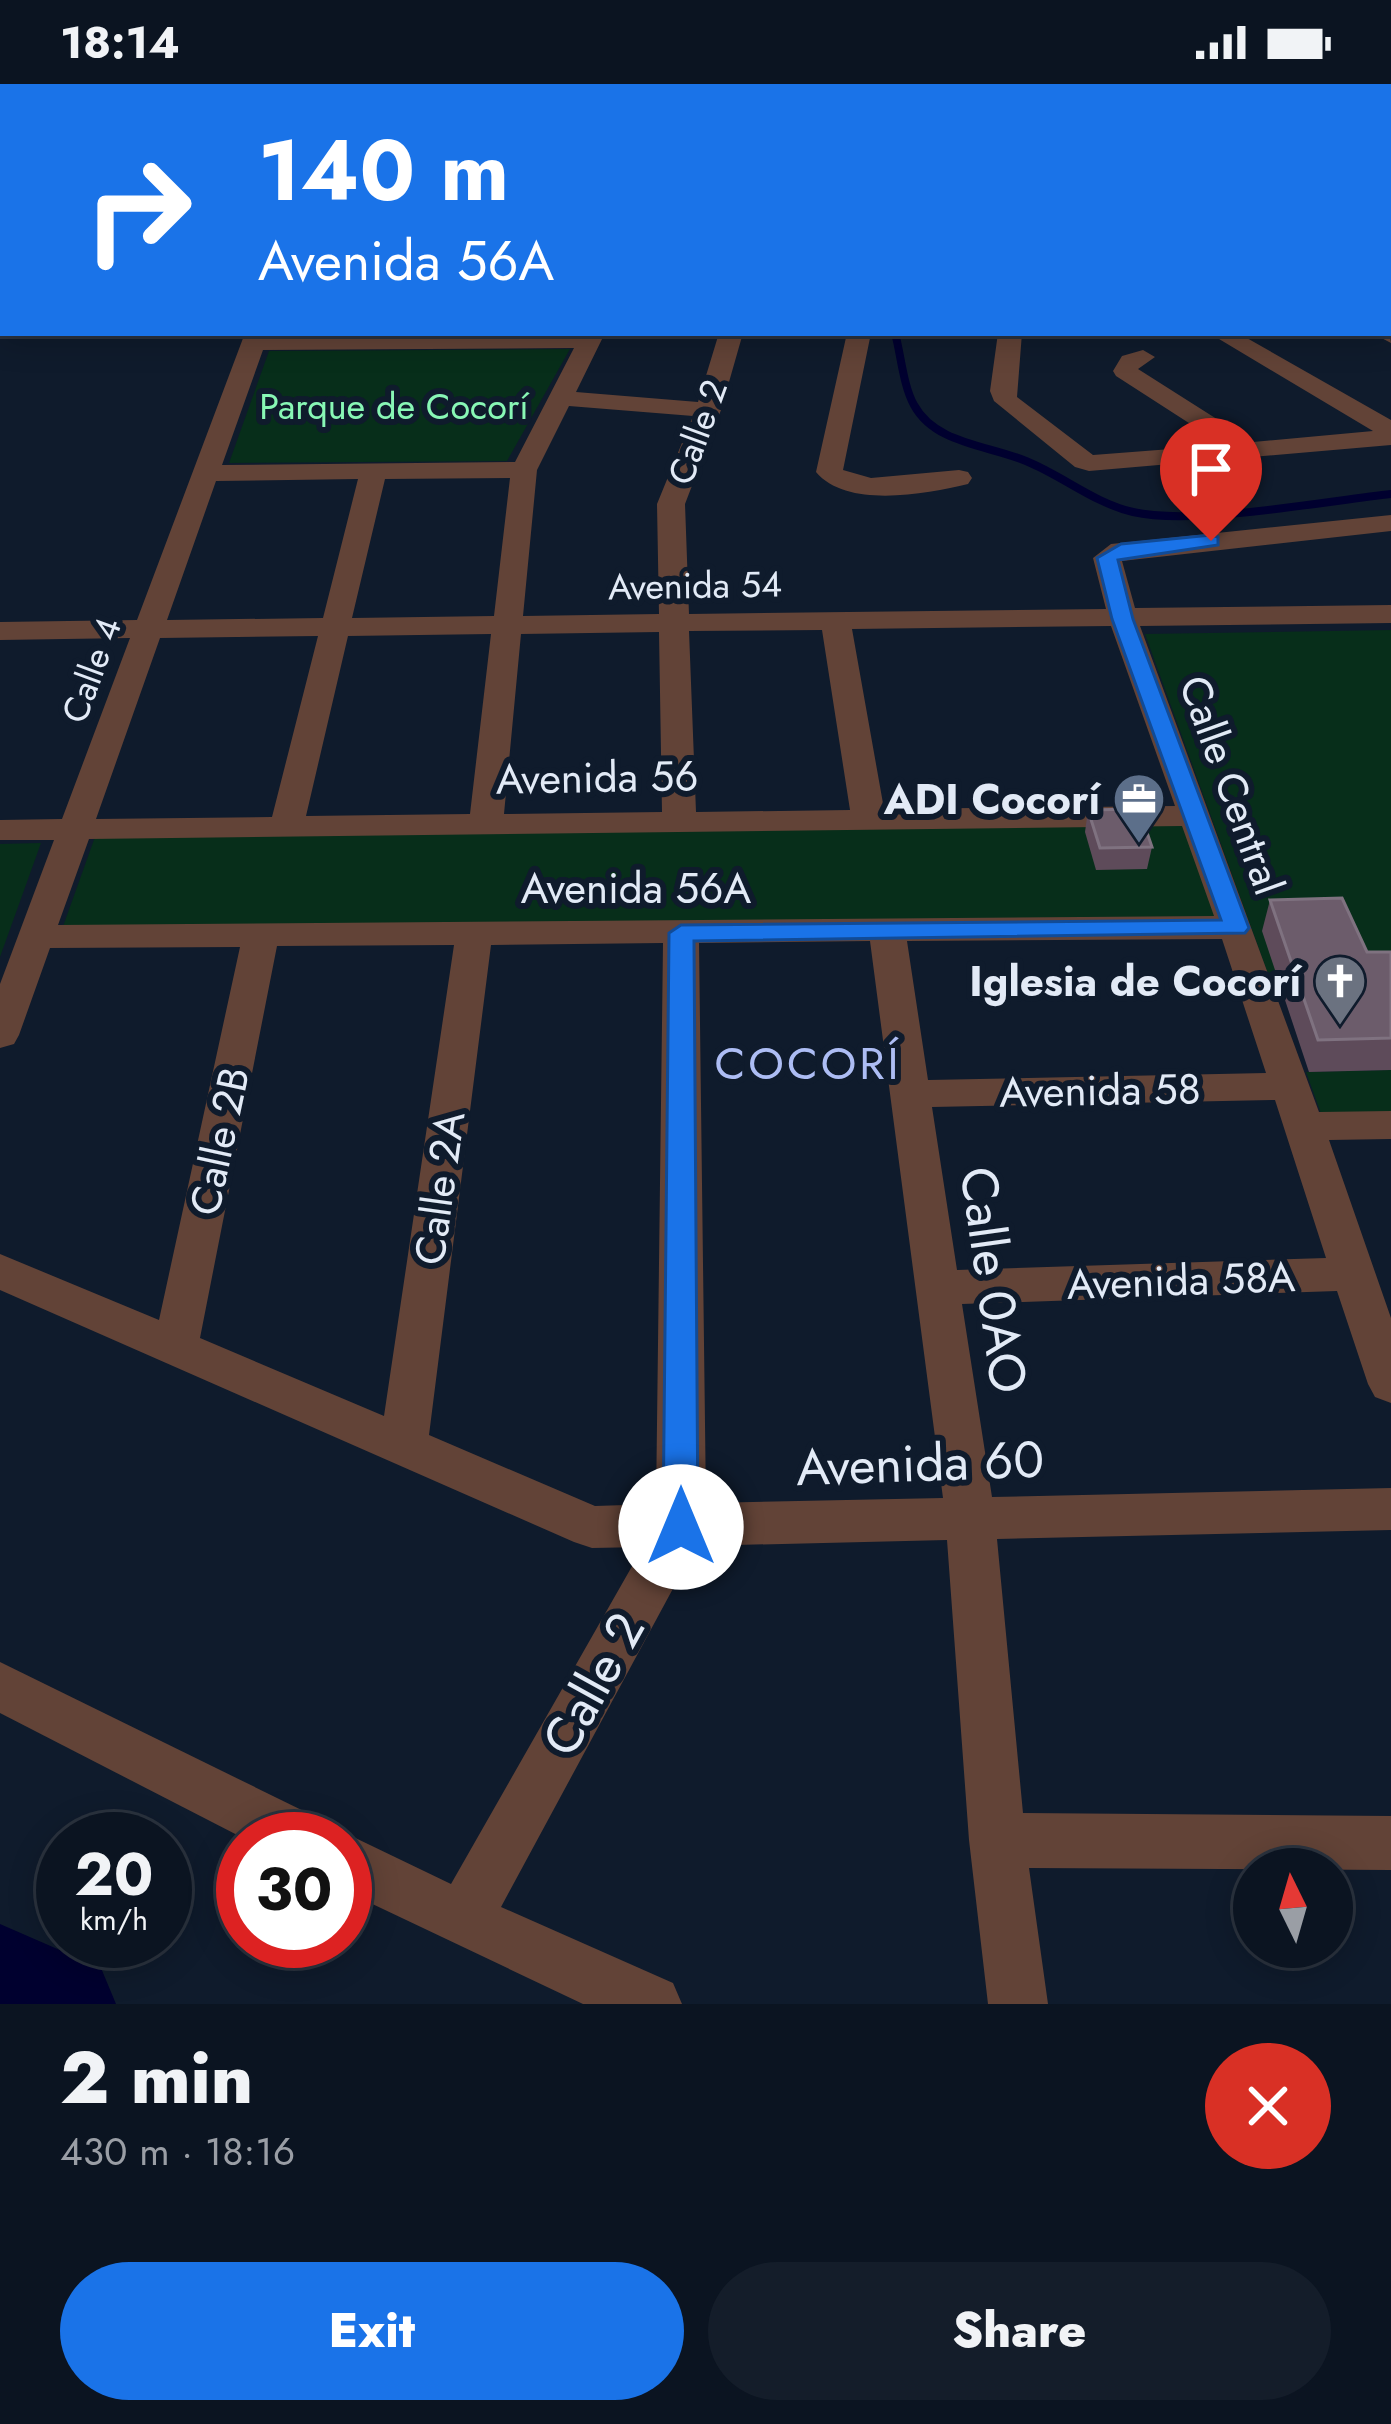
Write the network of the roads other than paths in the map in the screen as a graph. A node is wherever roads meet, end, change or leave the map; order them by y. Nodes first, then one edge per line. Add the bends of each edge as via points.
1 (763, 84) edge
2 (894, 84) edge
3 (730, 336) edge
4 (858, 336) edge
5 (1010, 336) edge
6 (1226, 336) edge
7 (591, 337) edge
8 (255, 338) edge
9 (401, 338) edge
10 (1143, 357) dead end
11 (564, 398) junction
12 (708, 410) junction
13 (1391, 434) edge
14 (1249, 451) junction
15 (524, 470) junction
16 (373, 472) junction
17 (206, 473) junction
18 (958, 478) dead end
19 (1391, 523) edge
20 (1391, 614) edge
21 (1123, 619) junction
22 (836, 622) junction
23 (672, 625) junction
24 (506, 626) junction
25 (337, 629) junction
26 (147, 630) junction
27 (0, 632) edge
28 (1195, 816) junction
29 (869, 820) junction
30 (680, 821) junction
31 (486, 824) junction
32 (287, 826) junction
33 (74, 829) junction
34 (0, 830) edge
35 (1236, 928) junction
36 (887, 932) junction
37 (681, 933) junction
38 (474, 934) junction
39 (261, 936) junction
40 (37, 937) junction
41 (0, 1035) edge
42 (1289, 1086) junction
43 (910, 1094) junction
44 (1391, 1125) edge
45 (1302, 1126) junction
46 (0, 1271) edge
47 (1353, 1274) junction
48 (938, 1288) junction
49 (176, 1346) junction
50 (1391, 1384) edge
51 (404, 1442) junction
52 (1391, 1509) edge
53 (970, 1518) junction
54 (681, 1527) junction
55 (0, 1686) edge
56 (249, 1812) edge
57 (997, 1840) junction
58 (1391, 1844) edge
59 (372, 1875) edge
60 (462, 1920) junction
61 (652, 2004) edge
62 (1018, 2004) edge

1 - 2 street
3 - 12 street, Calle 2
4 - 18 street via 829,472 864,486
5 - 14 street via 1006,401 1084,461
6 - 13 street
7 - 9 street
7 - 11 street
8 - 9 street
8 - 17 street, Calle 4
10 - 14 street via 1125,371
11 - 12 street
11 - 15 street
12 - 23 street, Calle 2 via 671,504
13 - 14 street
15 - 16 street
15 - 24 street
16 - 17 street
16 - 25 street
17 - 26 street, Calle 4
19 - 21 street, Calle Central via 1121,550 1107,558
20 - 21 street, Avenida 54
21 - 22 street, Avenida 54
21 - 28 street, Calle Central
22 - 23 street, Avenida 54
22 - 29 street
23 - 24 street, Avenida 54
23 - 30 street, Calle 2
24 - 25 street, Avenida 54
24 - 31 street
25 - 26 street, Avenida 54
25 - 32 street
26 - 27 street, Avenida 54
26 - 33 street, Calle 4
28 - 29 street, Avenida 56
28 - 35 street, Calle Central
29 - 30 street, Avenida 56
30 - 31 street, Avenida 56
31 - 32 street, Avenida 56
32 - 33 street, Avenida 56
33 - 34 street, Avenida 56
33 - 40 street, Calle 4
35 - 36 street, Avenida 56A
35 - 42 street, Calle Central
36 - 37 street, Avenida 56A
36 - 43 street, Calle 0AO
37 - 38 street, Avenida 56A
37 - 54 street, Calle 2
38 - 39 street, Avenida 56A
38 - 51 street, Calle 2A
39 - 40 street, Avenida 56A
39 - 49 street, Calle 2B
40 - 41 street, Calle 4
42 - 43 street, Avenida 58
42 - 45 street, Calle Central
43 - 48 street, Calle 0AO
44 - 45 street
45 - 47 street, Calle Central
46 - 49 street, Avenida 60
47 - 48 street, Avenida 58A
47 - 50 street, Calle Central
48 - 53 street, Calle 0AO
49 - 51 street, Avenida 60
51 - 54 street, Avenida 60 via 592,1527
52 - 53 street, Avenida 60
53 - 54 street, Avenida 60
53 - 57 street, Calle 0AO
54 - 60 street, Calle 2
55 - 56 street
57 - 58 street
57 - 62 street, Calle 0AO
59 - 60 street
60 - 61 street

